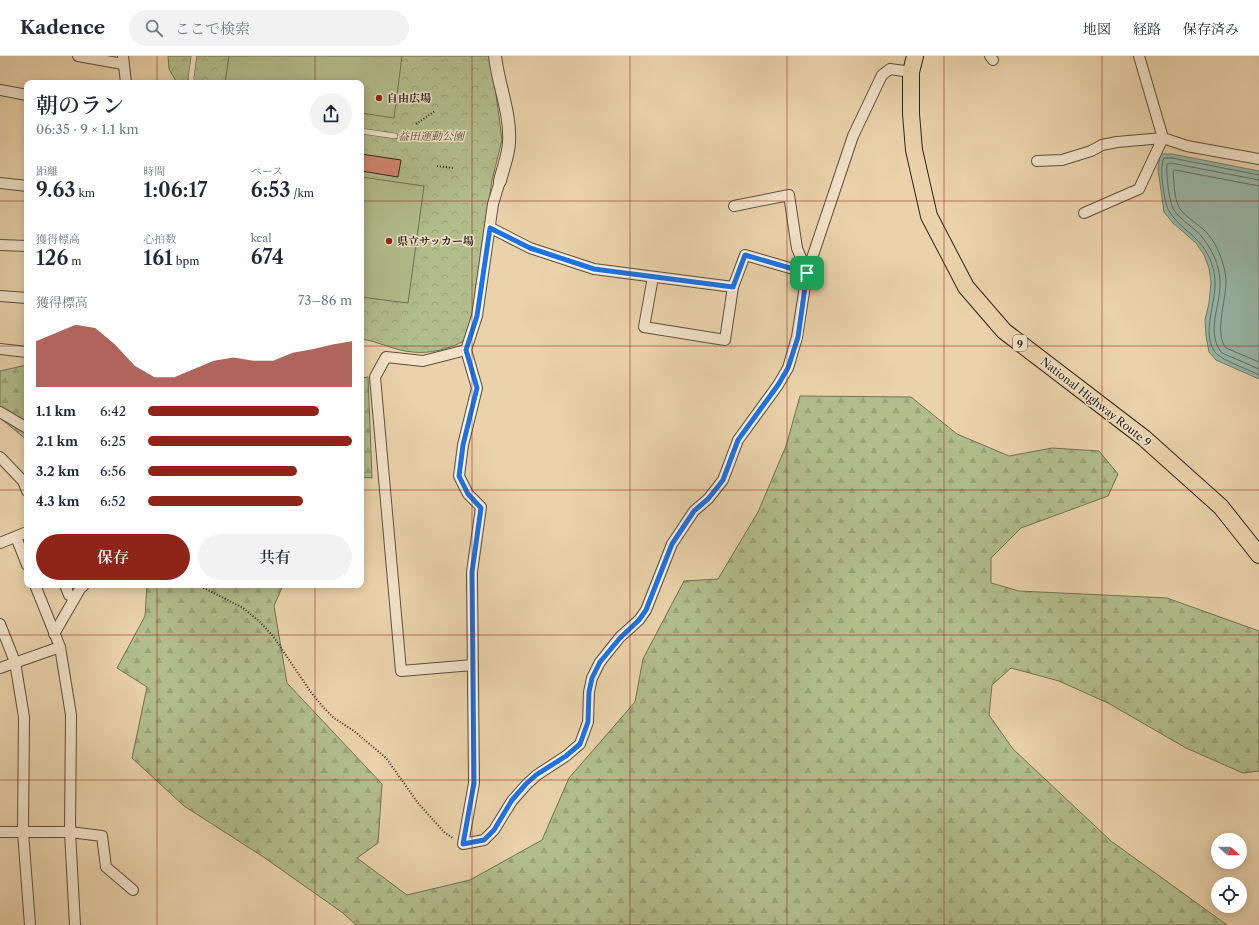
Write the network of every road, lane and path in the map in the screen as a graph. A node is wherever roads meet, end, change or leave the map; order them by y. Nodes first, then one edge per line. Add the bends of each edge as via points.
1 (78, 56) edge
2 (194, 56) edge
3 (496, 56) edge
4 (914, 56) edge
5 (1139, 56) edge
6 (123, 60) edge
7 (911, 72) junction
8 (126, 80) edge
9 (191, 80) edge
10 (0, 90) edge
11 (24, 94) edge
12 (435, 111) dead end
13 (416, 124) dead end
14 (364, 131) edge
15 (395, 136) dead end
16 (1163, 138) junction
17 (1259, 159) edge
18 (1037, 162) dead end
19 (436, 166) dead end
20 (453, 168) dead end
21 (500, 181) joint
22 (0, 183) edge
23 (24, 186) edge
24 (734, 206) dead end
25 (1084, 213) dead end
26 (490, 228) junction
27 (0, 245) edge
28 (24, 246) edge
29 (807, 273) junction
30 (653, 277) junction
31 (733, 287) junction
32 (0, 296) edge
33 (24, 298) edge
34 (0, 349) edge
35 (466, 350) junction
36 (24, 352) edge
37 (0, 412) edge
38 (24, 426) edge
39 (0, 456) edge
40 (24, 484) edge
41 (24, 533) edge
42 (16, 537) junction
43 (0, 543) edge
44 (1259, 555) edge
45 (24, 557) edge
46 (36, 588) edge
47 (66, 588) edge
48 (80, 588) edge
49 (204, 588) edge
50 (69, 595) dead end
51 (0, 624) edge
52 (54, 634) junction
53 (60, 646) junction
54 (15, 662) junction
55 (473, 665) junction
56 (0, 668) edge
57 (0, 832) edge
58 (23, 832) junction
59 (70, 832) junction
60 (463, 844) junction
61 (133, 890) dead end
62 (30, 925) edge
63 (75, 925) edge

1 - 6 street
2 - 9 lane
3 - 21 street via 510,142
4 - 7 highway, National Highway Route 9 / 9
5 - 16 street
6 - 8 street
7 - 29 street via 890,69 882,76 853,136
7 - 44 highway, National Highway Route 9 / 9 via 914,150 929,216 966,287 1004,331 1144,438 1221,507
10 - 11 street
12 - 13 path
14 - 15 lane
16 - 17 street via 1187,146
16 - 18 street via 1117,142 1062,160
16 - 25 street via 1139,189
19 - 20 path
21 - 26 street
22 - 23 street
24 - 29 street via 789,195 797,248
26 - 30 street via 530,248 594,269
26 - 35 street via 477,316
27 - 28 street
29 - 31 street via 745,255
29 - 60 street via 798,337 788,368 738,440 723,480 708,499 694,511 672,544 646,610 600,662 592,678 588,722 580,744 526,784 484,840
30 - 31 street
30 - 31 street via 644,327 725,340
32 - 33 street
34 - 36 street
35 - 55 street via 477,388 463,445 459,476 468,494 481,508 472,572
35 - 55 street via 423,361 386,357 375,377 401,671
37 - 38 street
39 - 40 street
41 - 42 street
42 - 43 street
42 - 45 street
46 - 52 street
47 - 50 street
48 - 52 street
49 - 60 path via 243,608 259,621 273,636 323,707 386,758 430,817 445,833
51 - 54 street
52 - 53 street
53 - 54 street
53 - 59 street via 71,715
54 - 56 street
54 - 58 street via 24,717
55 - 60 street via 474,783
57 - 58 street
58 - 59 street
58 - 62 street
59 - 61 street via 102,836 106,867
59 - 63 street

